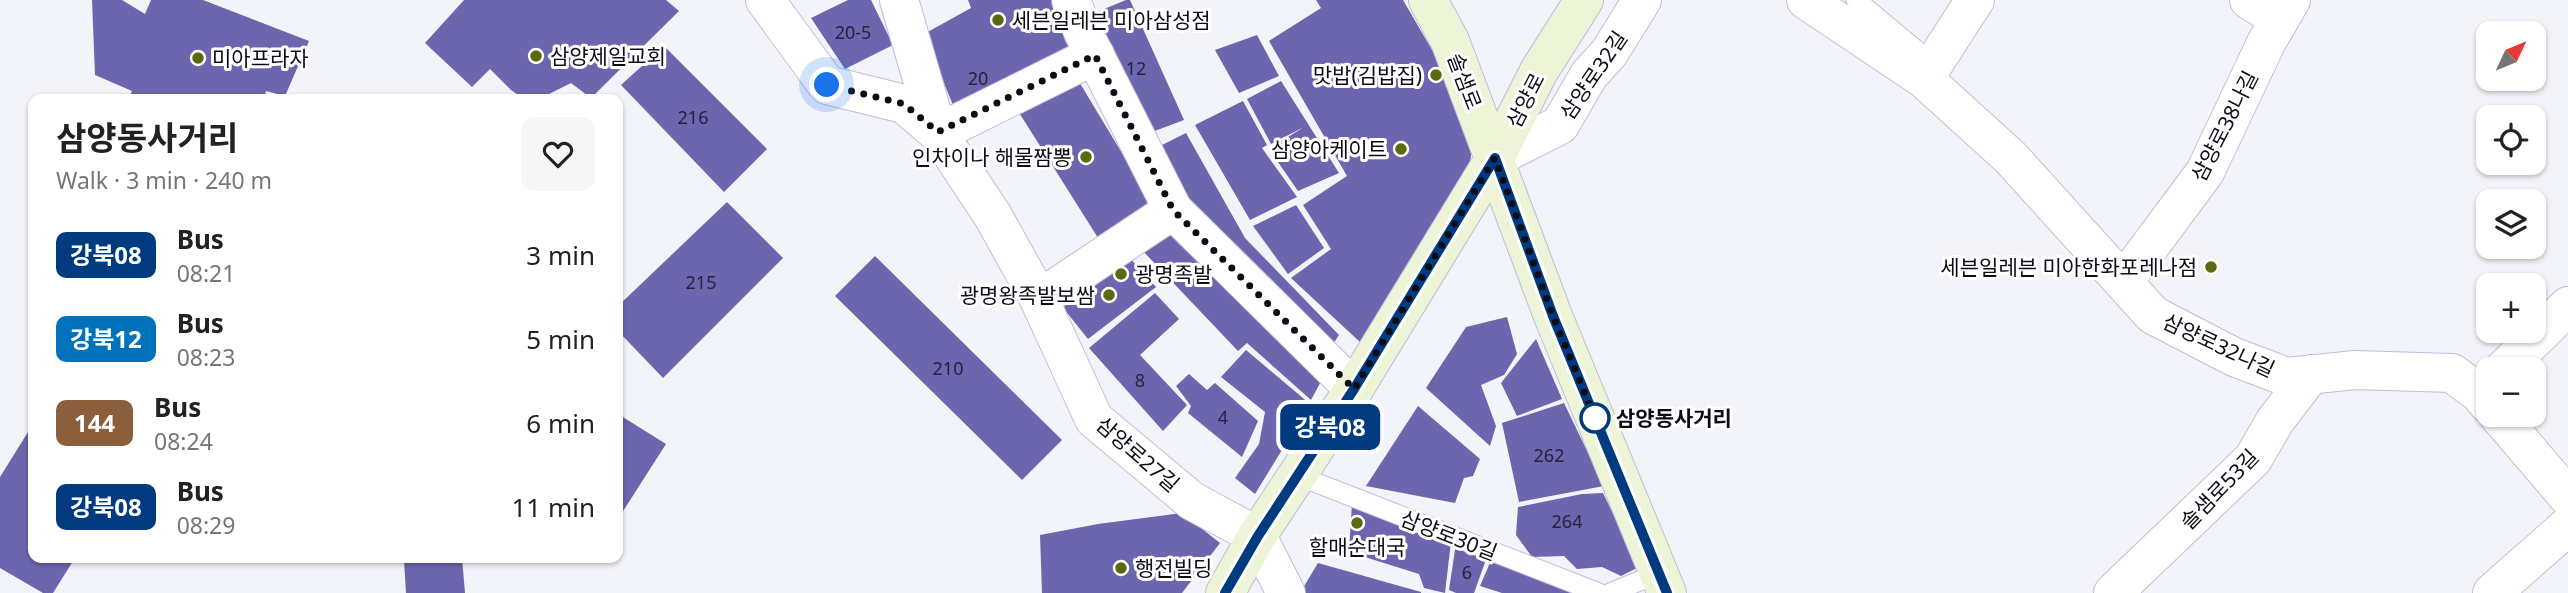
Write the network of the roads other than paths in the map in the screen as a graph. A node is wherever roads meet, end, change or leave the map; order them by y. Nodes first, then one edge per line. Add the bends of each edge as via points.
1 (765, 0) edge
2 (899, 0) edge
3 (1071, 0) edge
4 (1428, 0) edge
5 (1584, 0) edge
6 (1642, 0) edge
7 (1806, 0) edge
8 (1856, 0) edge
9 (1975, 0) edge
10 (2273, 6) edge
11 (1095, 55) junction
12 (1929, 71) junction
13 (938, 132) junction
14 (1495, 158) junction
15 (1173, 210) junction
16 (2124, 281) junction
17 (1039, 299) junction
18 (2568, 306) edge
19 (2523, 357) edge
20 (2311, 374) junction
21 (2476, 385) edge
22 (1354, 389) junction
23 (2517, 427) edge
24 (1299, 476) junction
25 (2568, 497) edge
26 (2568, 526) edge
27 (1258, 536) junction
28 (1663, 583) edge
29 (1225, 593) edge
30 (1286, 593) edge
31 (1599, 593) edge
32 (1610, 593) edge
33 (2113, 593) edge
34 (2492, 593) edge

1 - 13 street, 삼양로27길 via 827,85 904,104
2 - 13 street, 삼양로27길
3 - 11 street
4 - 14 main road, 솔샘로 via 1450,41
5 - 14 main road, 삼양로 via 1539,71
6 - 14 street, 삼양로32길 via 1560,125
7 - 12 street, 삼양로32나길
8 - 12 lane
9 - 12 street
10 - 16 street, 삼양로38나길 via 2267,41 2205,172
11 - 13 street
11 - 15 street
12 - 16 street, 삼양로32나길
13 - 17 street, 삼양로27길 via 993,216
14 - 22 main road, 삼양로
14 - 28 main road, 솔샘로 via 1553,316
15 - 17 street
15 - 22 street
16 - 20 street, 삼양로32나길 via 2152,315 2234,357 2287,377
17 - 27 street, 삼양로27길 via 1094,419 1192,501
18 - 19 street
20 - 21 street, 삼양로32나길 via 2355,370 2452,373
20 - 33 street, 솔샘로53길 via 2253,459
22 - 24 main road, 삼양로
23 - 25 street, 삼양로32나길
24 - 27 main road, 삼양로
24 - 31 lane, 삼양로30길
26 - 34 street
27 - 29 main road, 삼양로
27 - 30 street
28 - 32 lane

